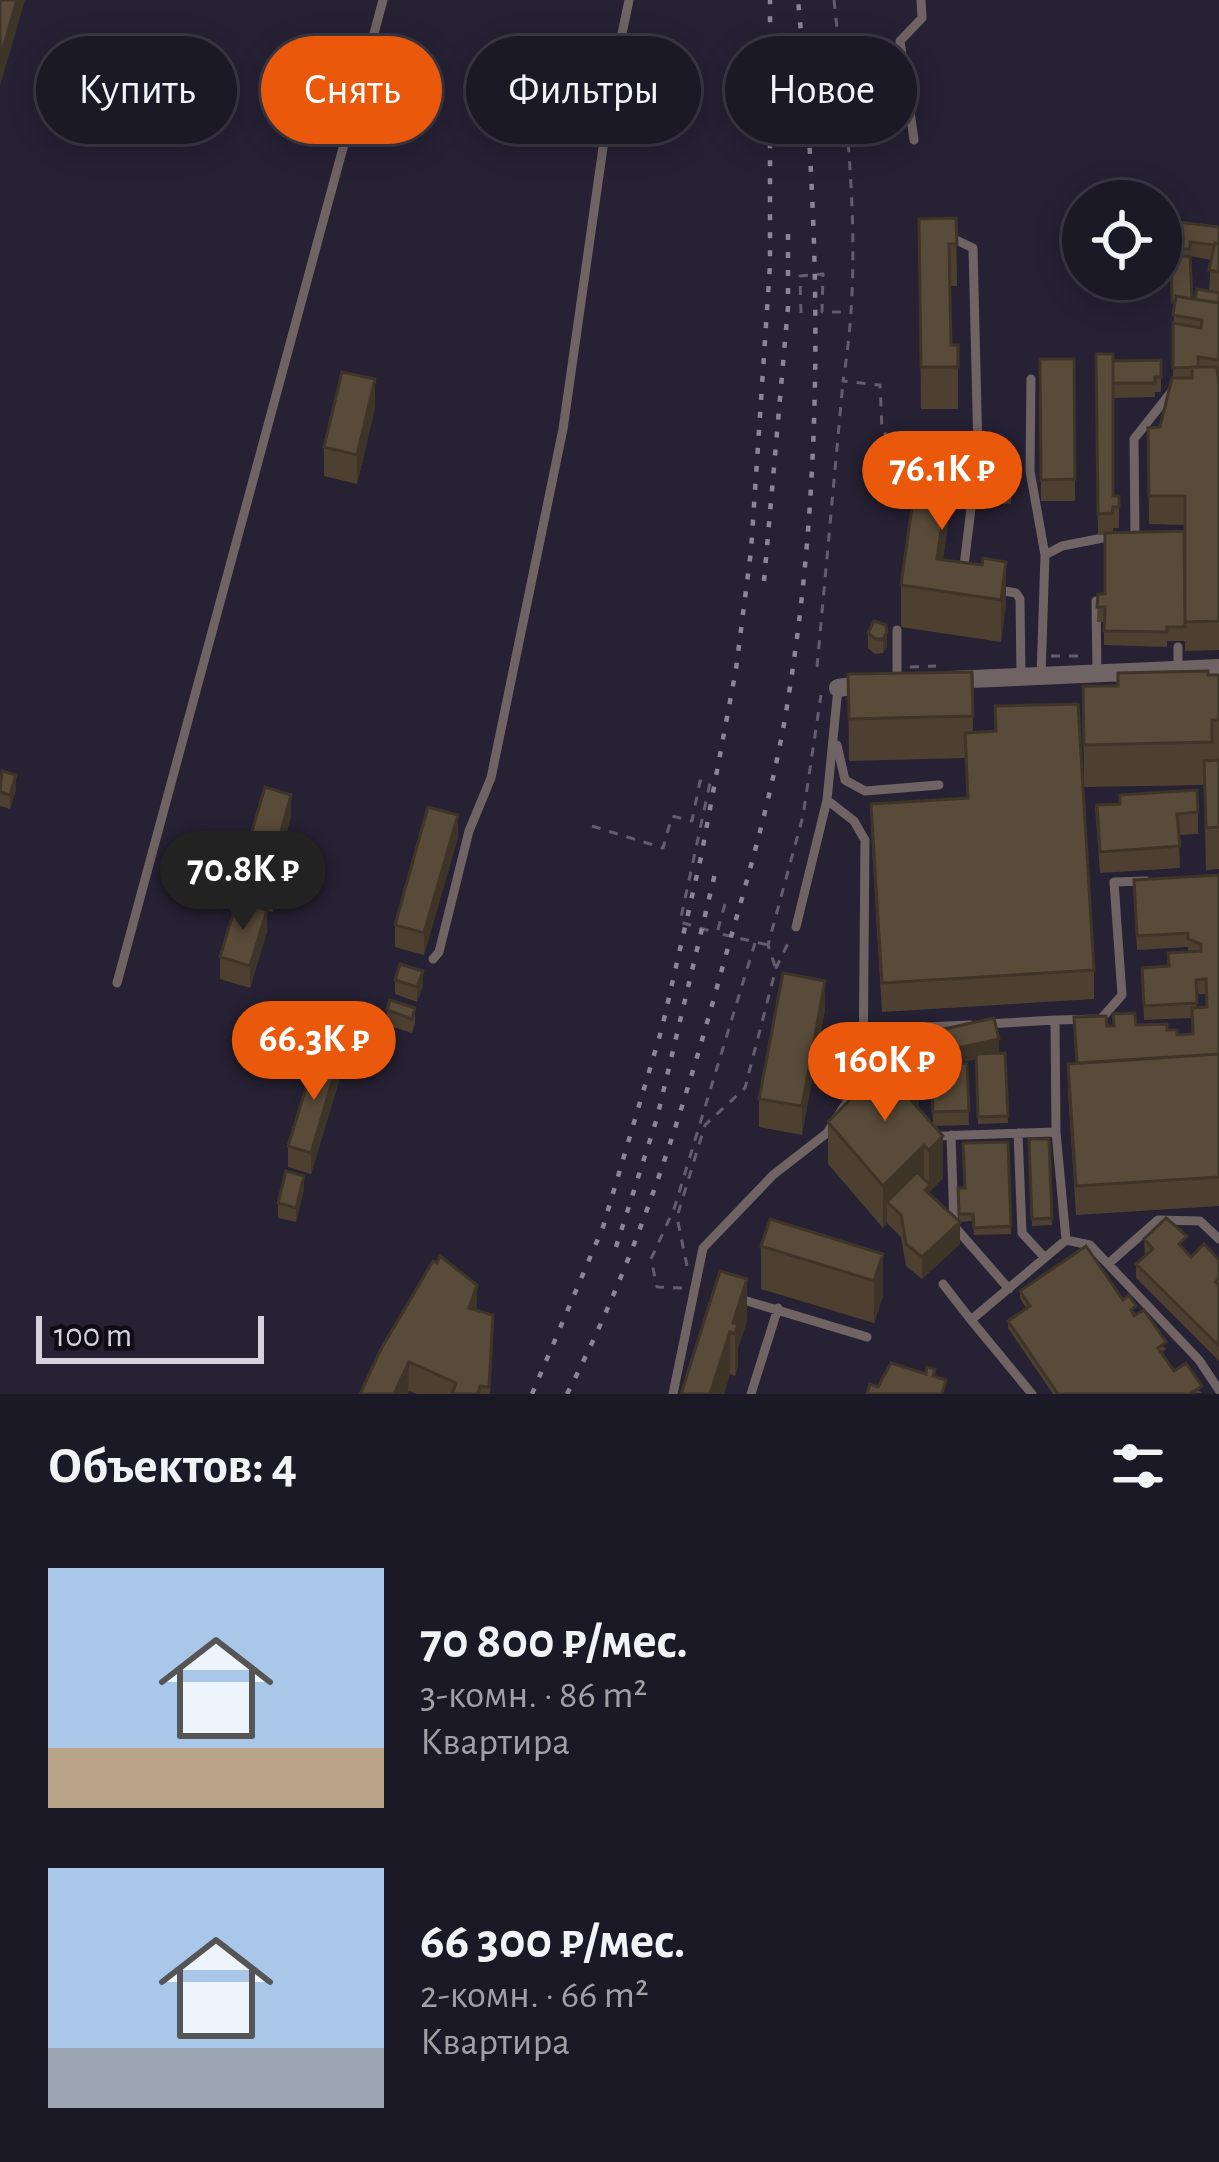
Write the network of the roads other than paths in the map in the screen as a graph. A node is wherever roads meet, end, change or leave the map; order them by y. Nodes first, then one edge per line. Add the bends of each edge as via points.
1 (383, 0) edge
2 (629, 0) edge
3 (921, 0) edge
4 (904, 36) edge
5 (940, 232) edge
6 (1031, 379) dead end
7 (1196, 390) edge
8 (896, 449) road end
9 (978, 451) junction
10 (1045, 555) junction
11 (1096, 601) edge
12 (897, 631) dead end
13 (1178, 646) dead end
14 (1219, 668) edge
15 (1178, 670) junction
16 (1031, 676) junction
17 (1096, 679) junction
18 (897, 682) junction
19 (838, 688) joint
20 (834, 735) junction
21 (939, 785) dead end
22 (827, 800) junction
23 (1156, 881) edge
24 (796, 927) road end
25 (433, 959) dead end
26 (117, 983) dead end
27 (1054, 1020) junction
28 (862, 1030) junction
29 (862, 1077) junction
30 (880, 1092) edge
31 (916, 1121) edge
32 (1056, 1132) junction
33 (1018, 1133) junction
34 (951, 1135) junction
35 (1219, 1239) edge
36 (1066, 1240) junction
37 (1045, 1258) junction
38 (1108, 1264) junction
39 (943, 1284) dead end
40 (1009, 1288) junction
41 (697, 1289) junction
42 (778, 1308) junction
43 (971, 1320) junction
44 (867, 1337) dead end
45 (1219, 1390) edge
46 (673, 1394) edge
47 (751, 1394) edge
48 (1033, 1394) edge

1 - 26 lane
2 - 25 lane via 562,429 490,778
3 - 4 lane via 922,18
5 - 9 lane via 973,248
6 - 10 lane via 1030,471
7 - 10 lane via 1172,391 1134,439 1135,536 1095,537
8 - 9 lane
9 - 16 lane via 961,583 1016,593
10 - 16 lane
11 - 17 lane
12 - 18 lane
13 - 15 lane
14 - 15 street
15 - 17 street
16 - 17 street
16 - 18 street
18 - 19 street
19 - 20 lane
20 - 21 lane via 845,780 865,790
20 - 22 lane
22 - 24 lane
22 - 28 lane via 866,840
23 - 27 lane via 1114,882 1122,995 1101,1019
27 - 28 lane
27 - 32 lane
28 - 29 lane
29 - 30 lane
29 - 41 lane via 827,1133 703,1248
31 - 34 lane via 934,1136
32 - 33 lane
32 - 36 lane
33 - 34 lane
33 - 37 lane via 1022,1233
34 - 40 lane via 954,1226
35 - 38 lane via 1200,1221 1158,1220
36 - 37 lane
36 - 38 lane via 1090,1245
37 - 40 lane
38 - 45 lane
39 - 43 lane
40 - 43 lane
41 - 42 lane
41 - 46 lane
42 - 44 lane
42 - 47 lane
43 - 48 lane

